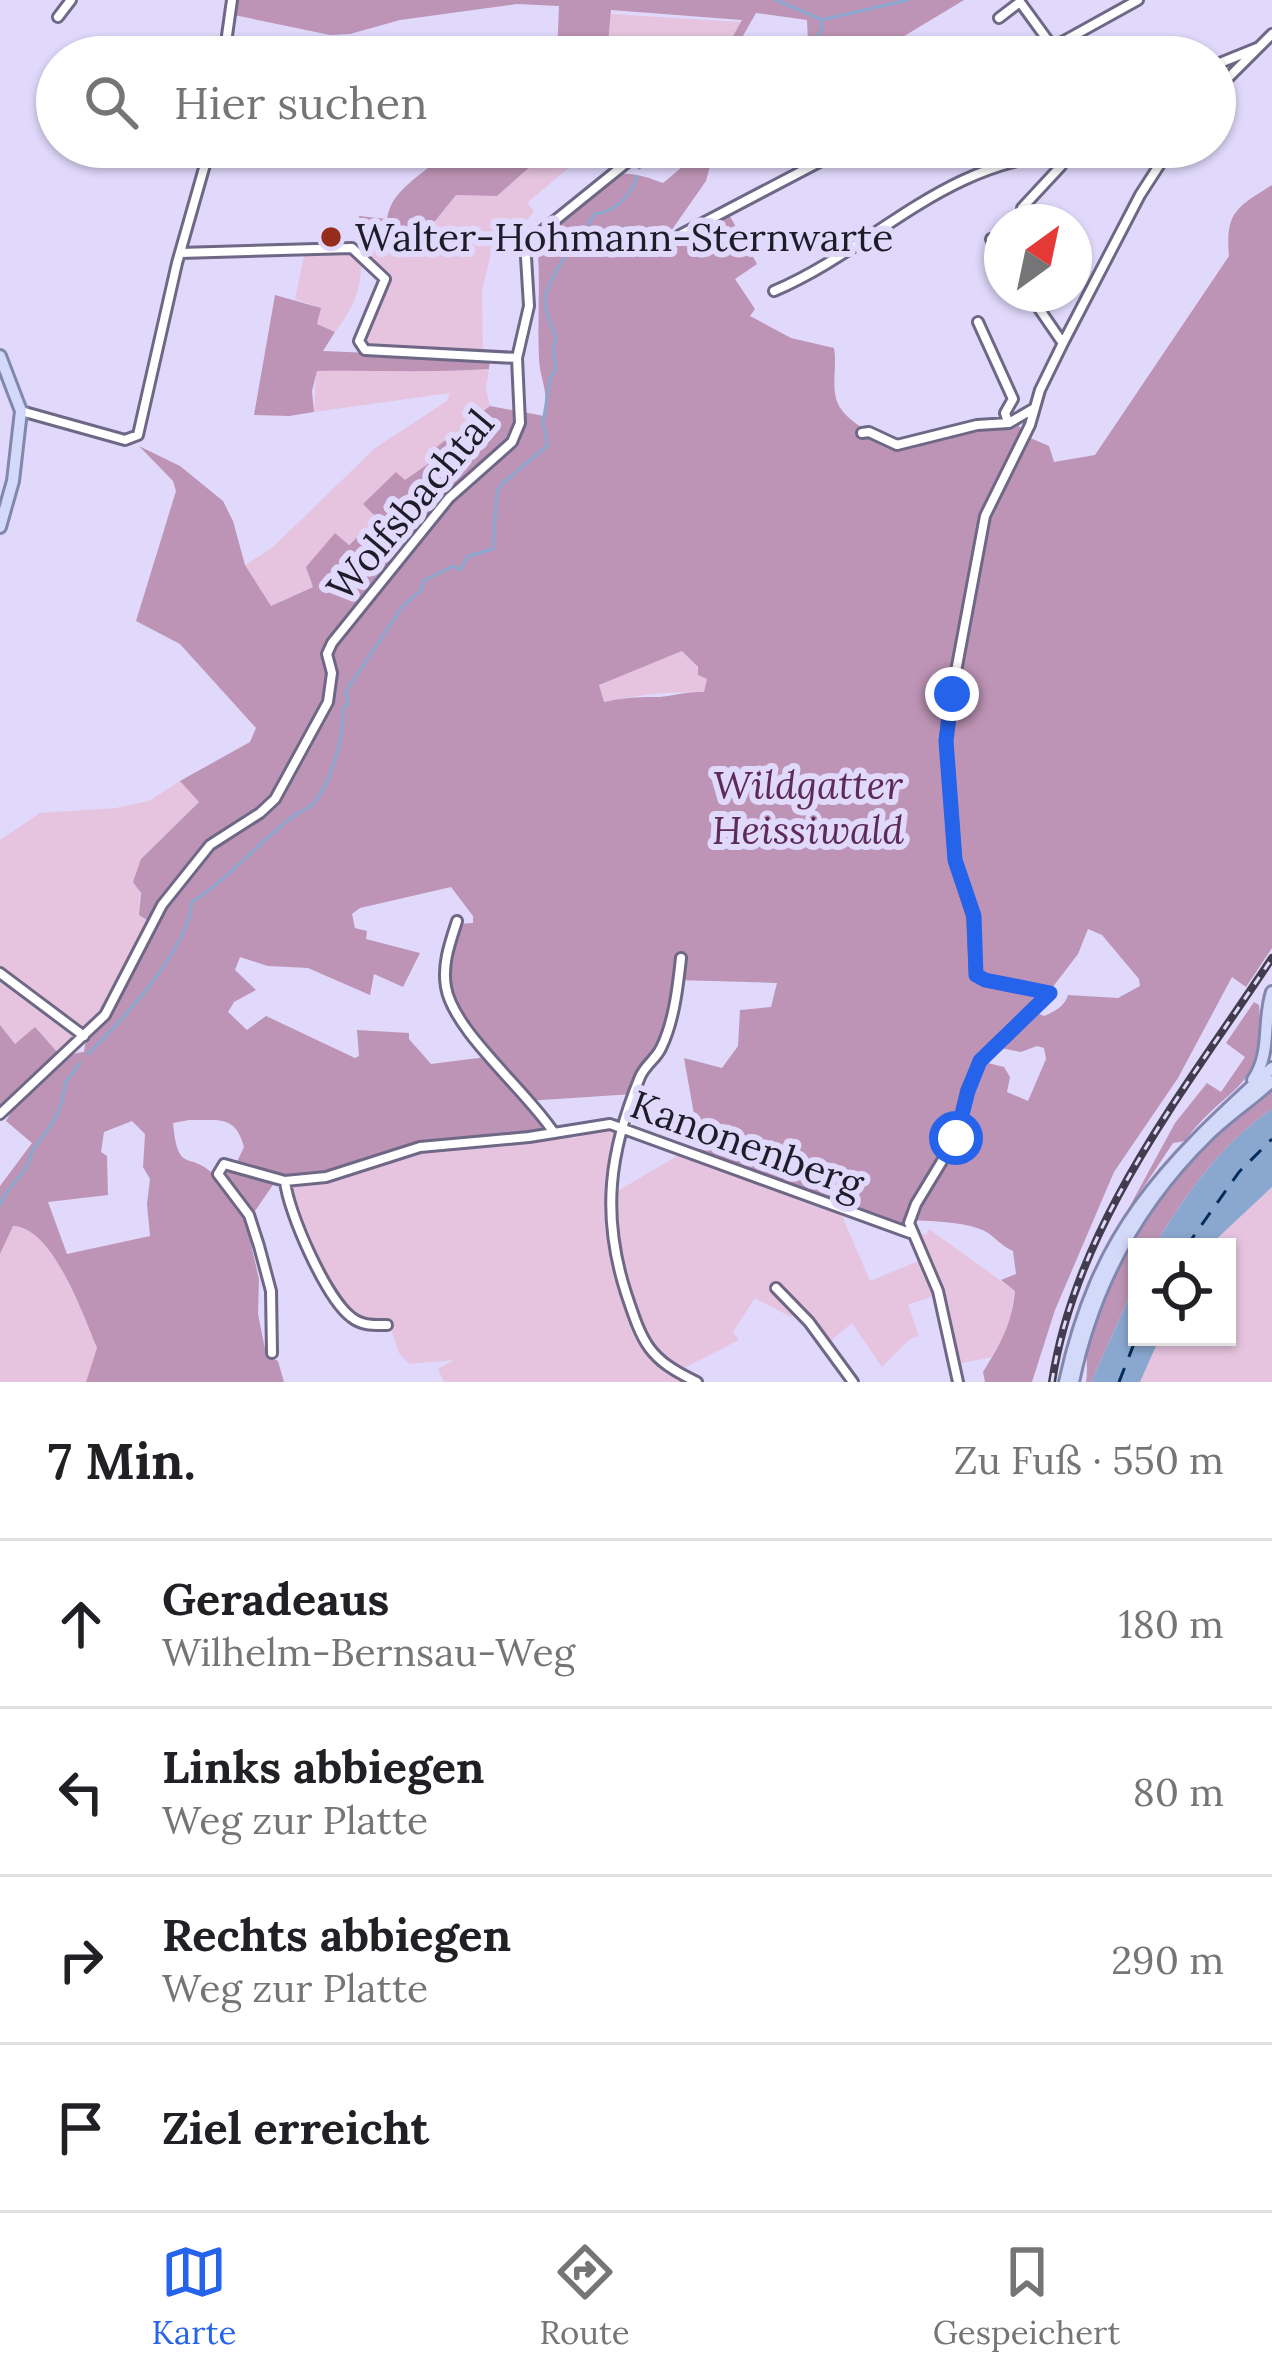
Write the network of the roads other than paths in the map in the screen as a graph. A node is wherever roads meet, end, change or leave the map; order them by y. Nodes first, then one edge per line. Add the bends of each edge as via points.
1 (71, 0) edge
2 (232, 0) edge
3 (1138, 0) edge
4 (58, 17) dead end
5 (999, 18) dead end
6 (1272, 34) edge
7 (227, 36) edge
8 (1045, 36) edge
9 (1071, 36) edge
10 (1258, 48) junction
11 (1236, 56) edge
12 (1236, 70) edge
13 (205, 168) edge
14 (621, 168) edge
15 (808, 168) edge
16 (999, 168) edge
17 (1059, 168) edge
18 (1158, 168) edge
19 (1026, 204) edge
20 (680, 236) dead end
21 (180, 253) junction
22 (774, 291) dead end
23 (1041, 312) edge
24 (978, 322) dead end
25 (1063, 343) junction
26 (0, 356) edge
27 (517, 358) junction
28 (1034, 409) junction
29 (21, 411) junction
30 (1009, 423) junction
31 (862, 433) dead end
32 (0, 527) edge
33 (457, 922) dead end
34 (681, 958) dead end
35 (0, 973) edge
36 (1271, 994) edge
37 (1272, 1011) edge
38 (84, 1036) junction
39 (1272, 1068) edge
40 (1272, 1081) edge
41 (1245, 1092) junction
42 (0, 1114) edge
43 (624, 1127) junction
44 (554, 1132) junction
45 (285, 1181) junction
46 (910, 1228) junction
47 (776, 1288) dead end
48 (387, 1325) dead end
49 (272, 1353) dead end
50 (697, 1382) edge
51 (854, 1382) edge
52 (958, 1382) edge
53 (1070, 1382) edge

1 - 4 street
2 - 7 street
3 - 9 street
5 - 8 street via 1020,2
6 - 10 street
10 - 11 street
10 - 12 street
13 - 21 street
14 - 27 street, Wolfsbachtal via 529,245 528,314
15 - 20 street
16 - 22 street via 907,208
17 - 19 street
18 - 25 street
21 - 27 street via 352,248 385,279 360,338 365,350
21 - 29 street via 136,438
23 - 25 street
24 - 30 street via 1013,399
25 - 28 street
26 - 29 main road
27 - 38 street, Wolfsbachtal via 520,423 512,442 449,498 332,644 328,702 275,799 210,845 174,888 117,998
28 - 30 street
28 - 46 street via 980,532 946,741 955,860 974,916 976,975 1050,993 988,1051
29 - 32 main road
30 - 31 street via 897,445
33 - 44 street via 446,957 453,1008
34 - 43 street via 661,1050 640,1076
35 - 38 street
36 - 37 main road
36 - 41 main road via 1267,1053
38 - 42 street, Wolfsbachtal
39 - 41 main road
40 - 53 main road via 1210,1132 1140,1215 1105,1280
41 - 53 main road via 1134,1209 1097,1276
43 - 44 street, Kanonenberg
43 - 46 street, Kanonenberg
43 - 50 street via 609,1178 623,1281 653,1355
44 - 45 street, Kanonenberg via 420,1148
45 - 48 street via 341,1308 366,1325
45 - 49 street, Kanonenberg via 224,1163 218,1174 245,1208 260,1246
46 - 52 street via 938,1291
47 - 51 street

